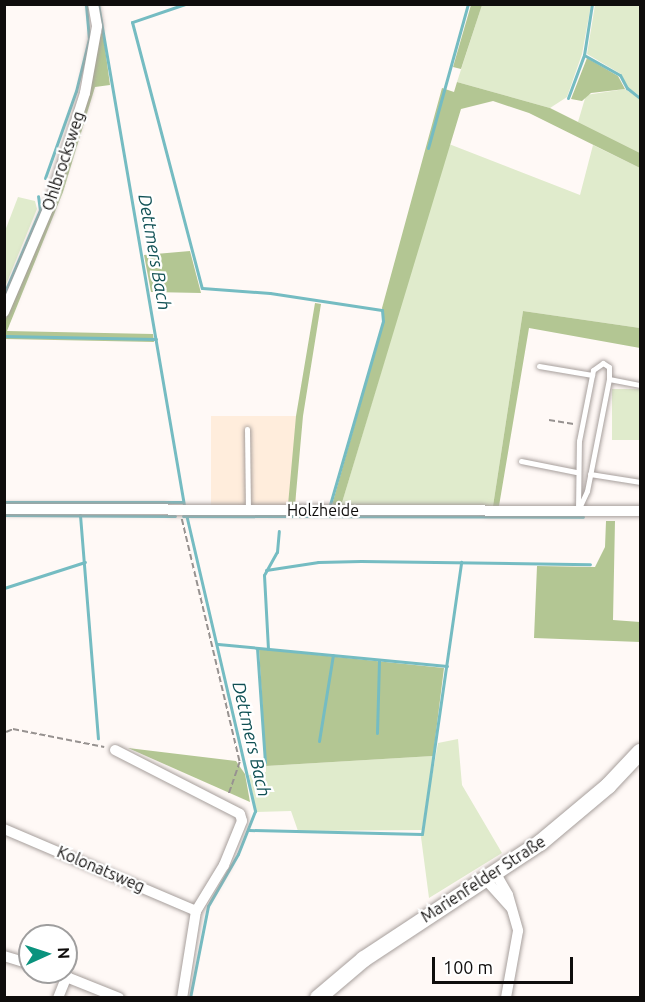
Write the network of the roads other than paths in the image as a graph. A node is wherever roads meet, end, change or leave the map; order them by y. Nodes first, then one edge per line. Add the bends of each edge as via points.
1 (93, 4) edge
2 (4, 312) edge
3 (539, 366) dead end
4 (592, 375) junction
5 (609, 379) junction
6 (640, 385) edge
7 (247, 429) dead end
8 (521, 461) dead end
9 (576, 472) junction
10 (591, 474) junction
11 (640, 482) edge
12 (4, 508) edge
13 (248, 509) junction
14 (578, 510) junction
15 (640, 512) edge
16 (116, 750) road end
17 (640, 752) edge
18 (4, 829) edge
19 (491, 877) junction
20 (196, 911) junction
21 (78, 981) edge
22 (64, 984) edge
23 (58, 998) edge
24 (119, 998) edge
25 (182, 998) edge
26 (318, 998) edge
27 (506, 998) edge

1 - 2 street, Ohlbrocksweg via 97,26 85,93 48,209
3 - 4 lane
4 - 5 lane via 596,365 603,363 609,367
4 - 9 lane
5 - 6 lane
5 - 10 lane
7 - 13 lane
8 - 9 lane
9 - 14 lane
10 - 11 lane
10 - 14 lane
12 - 13 street, Holzheide
13 - 14 street, Holzheide
14 - 15 street, Holzheide
16 - 20 street via 240,814 242,821 224,865
17 - 19 main road, Marienfelder Straße via 574,817
18 - 20 street, Kolonatsweg
19 - 26 main road, Marienfelder Straße via 363,959
19 - 27 street via 512,908 517,939
20 - 25 street
21 - 24 street
22 - 23 street

